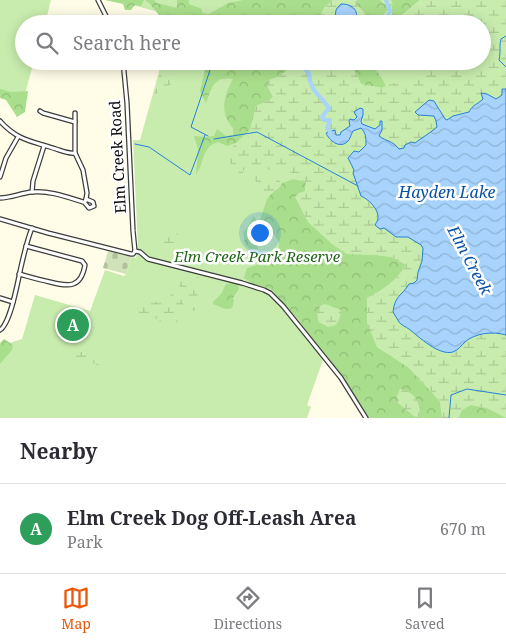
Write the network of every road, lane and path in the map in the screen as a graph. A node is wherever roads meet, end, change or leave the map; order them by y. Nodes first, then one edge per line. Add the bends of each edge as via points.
1 (98, 0) edge
2 (106, 15) edge
3 (124, 70) edge
4 (40, 111) dead end
5 (75, 113) dead end
6 (0, 121) edge
7 (75, 122) junction
8 (18, 136) junction
9 (44, 146) junction
10 (75, 153) junction
11 (0, 177) edge
12 (32, 192) junction
13 (0, 198) edge
14 (0, 219) edge
15 (32, 228) junction
16 (26, 246) junction
17 (135, 251) junction
18 (19, 274) junction
19 (0, 298) edge
20 (13, 302) junction
21 (0, 330) edge
22 (366, 418) edge

1 - 2 street
3 - 17 street, Elm Creek Road
4 - 7 street
5 - 7 street
6 - 8 street
7 - 10 street
8 - 9 street
8 - 11 street
9 - 10 street
9 - 12 street
10 - 12 street via 83,170 87,193 85,201
12 - 13 street
14 - 15 street
15 - 16 street
15 - 17 street via 131,254
16 - 18 street
16 - 18 street via 82,261 84,270 77,283 70,286
17 - 22 street via 148,259 268,291 337,372
18 - 20 street
19 - 20 street
20 - 21 street

